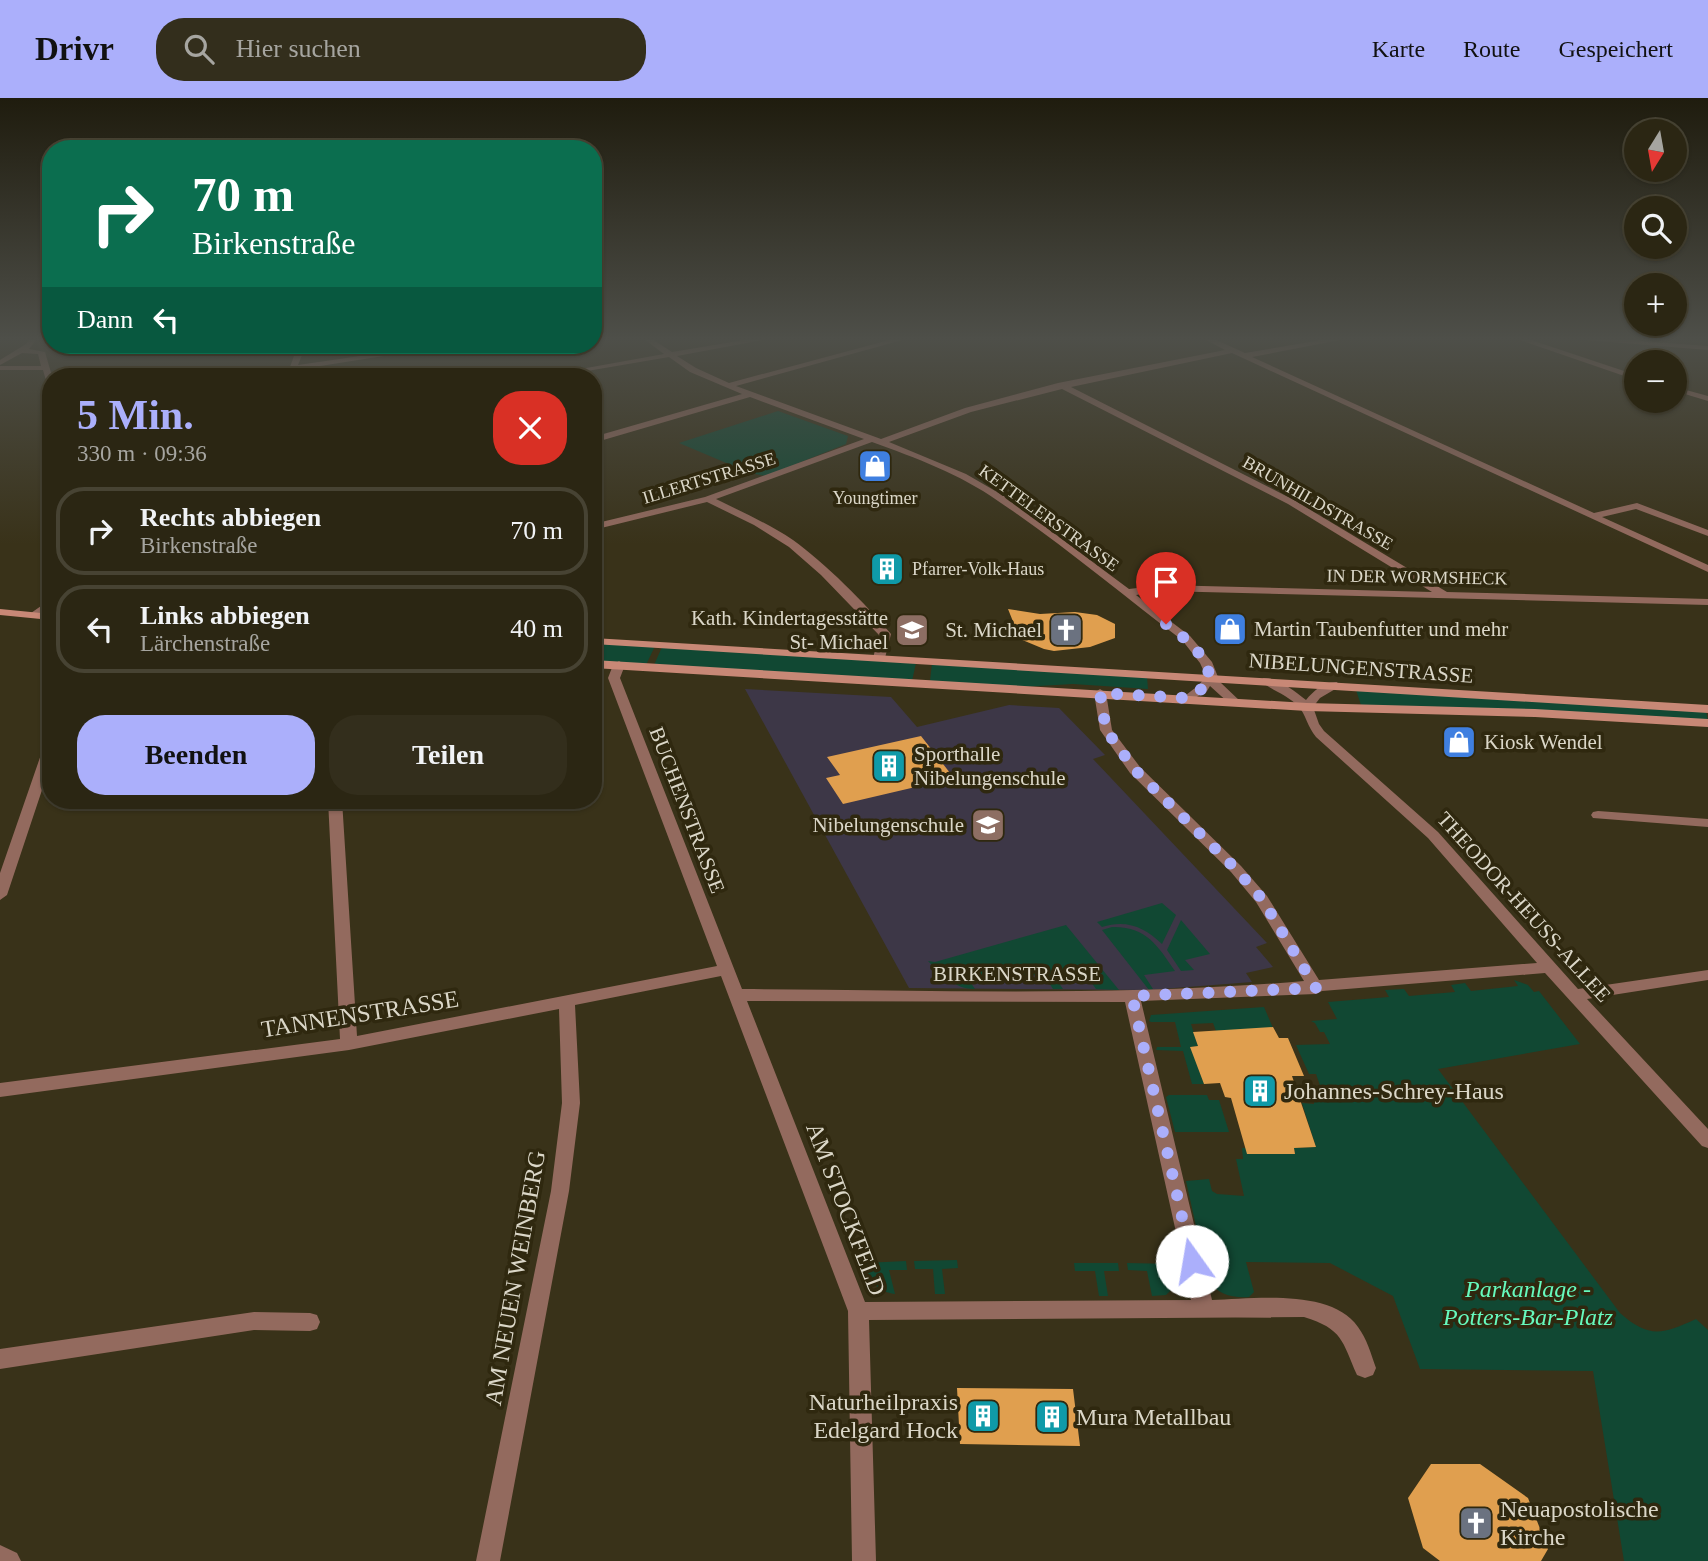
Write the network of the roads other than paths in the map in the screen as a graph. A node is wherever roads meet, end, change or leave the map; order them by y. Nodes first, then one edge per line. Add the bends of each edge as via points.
1 (705, 407) edge
2 (786, 407) edge
3 (978, 407) edge
4 (1106, 407) edge
5 (1355, 407) edge
6 (602, 437) edge
7 (877, 441) junction
8 (708, 499) junction
9 (1593, 516) junction
10 (602, 525) edge
11 (1708, 533) edge
12 (1708, 569) edge
13 (1126, 593) junction
14 (1444, 595) junction
15 (1708, 601) edge
16 (0, 603) edge
17 (42, 607) edge
18 (0, 612) edge
19 (42, 612) edge
20 (602, 641) edge
21 (879, 658) junction
22 (602, 664) edge
23 (619, 665) junction
24 (1210, 678) junction
25 (1267, 681) junction
26 (1333, 685) junction
27 (1100, 693) junction
28 (1188, 698) junction
29 (1236, 702) junction
30 (1307, 707) junction
31 (1708, 709) edge
32 (1708, 723) edge
33 (42, 770) edge
34 (336, 809) edge
35 (1598, 814) dead end
36 (1707, 825) edge
37 (0, 895) edge
38 (1549, 967) junction
39 (726, 970) junction
40 (1708, 975) edge
41 (1316, 988) junction
42 (735, 995) junction
43 (1132, 996) junction
44 (1574, 996) junction
45 (567, 1003) junction
46 (349, 1044) junction
47 (0, 1090) edge
48 (1708, 1140) edge
49 (1203, 1307) junction
50 (858, 1311) junction
51 (310, 1322) dead end
52 (0, 1359) edge
53 (1366, 1368) dead end
54 (0, 1556) edge
55 (9, 1561) edge
56 (488, 1561) edge
57 (864, 1561) edge

1 - 6 street
2 - 7 street, KETTELERSTRASSE
3 - 7 street, ILLERTSTRASSE
4 - 14 street, BRUNHILDSTRASSE via 1291,502
5 - 9 street
7 - 8 street, ILLERTSTRASSE
7 - 13 street, KETTELERSTRASSE via 963,476 1001,498
8 - 10 street, ILLERTSTRASSE
8 - 21 street via 801,551 885,634
9 - 11 street via 1637,506
9 - 12 street
13 - 14 street, IN DER WORMSHECK via 1162,588
13 - 24 street, KETTELERSTRASSE via 1199,652
14 - 15 street, IN DER WORMSHECK
16 - 17 street
18 - 19 street
20 - 21 street, NIBELUNGENSTRASSE
21 - 24 street, NIBELUNGENSTRASSE
22 - 23 street
23 - 27 street
23 - 39 street, BUCHENSTRASSE via 614,678
24 - 25 street, NIBELUNGENSTRASSE
24 - 28 street
24 - 29 street, KETTELERSTRASSE
25 - 26 street, NIBELUNGENSTRASSE
25 - 30 street
26 - 30 street
26 - 31 street, NIBELUNGENSTRASSE
27 - 28 street
27 - 41 street via 1106,730 1135,770 1262,899
28 - 29 street
29 - 30 street
30 - 32 street
30 - 38 street, THEODOR-HEUSS-ALLEE via 1320,734 1433,835
33 - 37 street
34 - 46 street
35 - 36 street
38 - 41 street, BIRKENSTRASSE
38 - 44 street, THEODOR-HEUSS-ALLEE
39 - 42 street, AM STOCKFELD
39 - 45 street, TANNENSTRASSE
40 - 44 street
41 - 43 street, BIRKENSTRASSE
42 - 43 street, BIRKENSTRASSE
42 - 50 street, AM STOCKFELD
43 - 49 street
44 - 48 street, THEODOR-HEUSS-ALLEE
45 - 46 street, TANNENSTRASSE
45 - 56 street, AM NEUEN WEINBERG via 571,1103 560,1191
46 - 47 street, TANNENSTRASSE
49 - 50 street
49 - 53 street via 1304,1308 1331,1316 1352,1331
50 - 57 street, AM STOCKFELD
51 - 52 street via 254,1321
54 - 55 street

